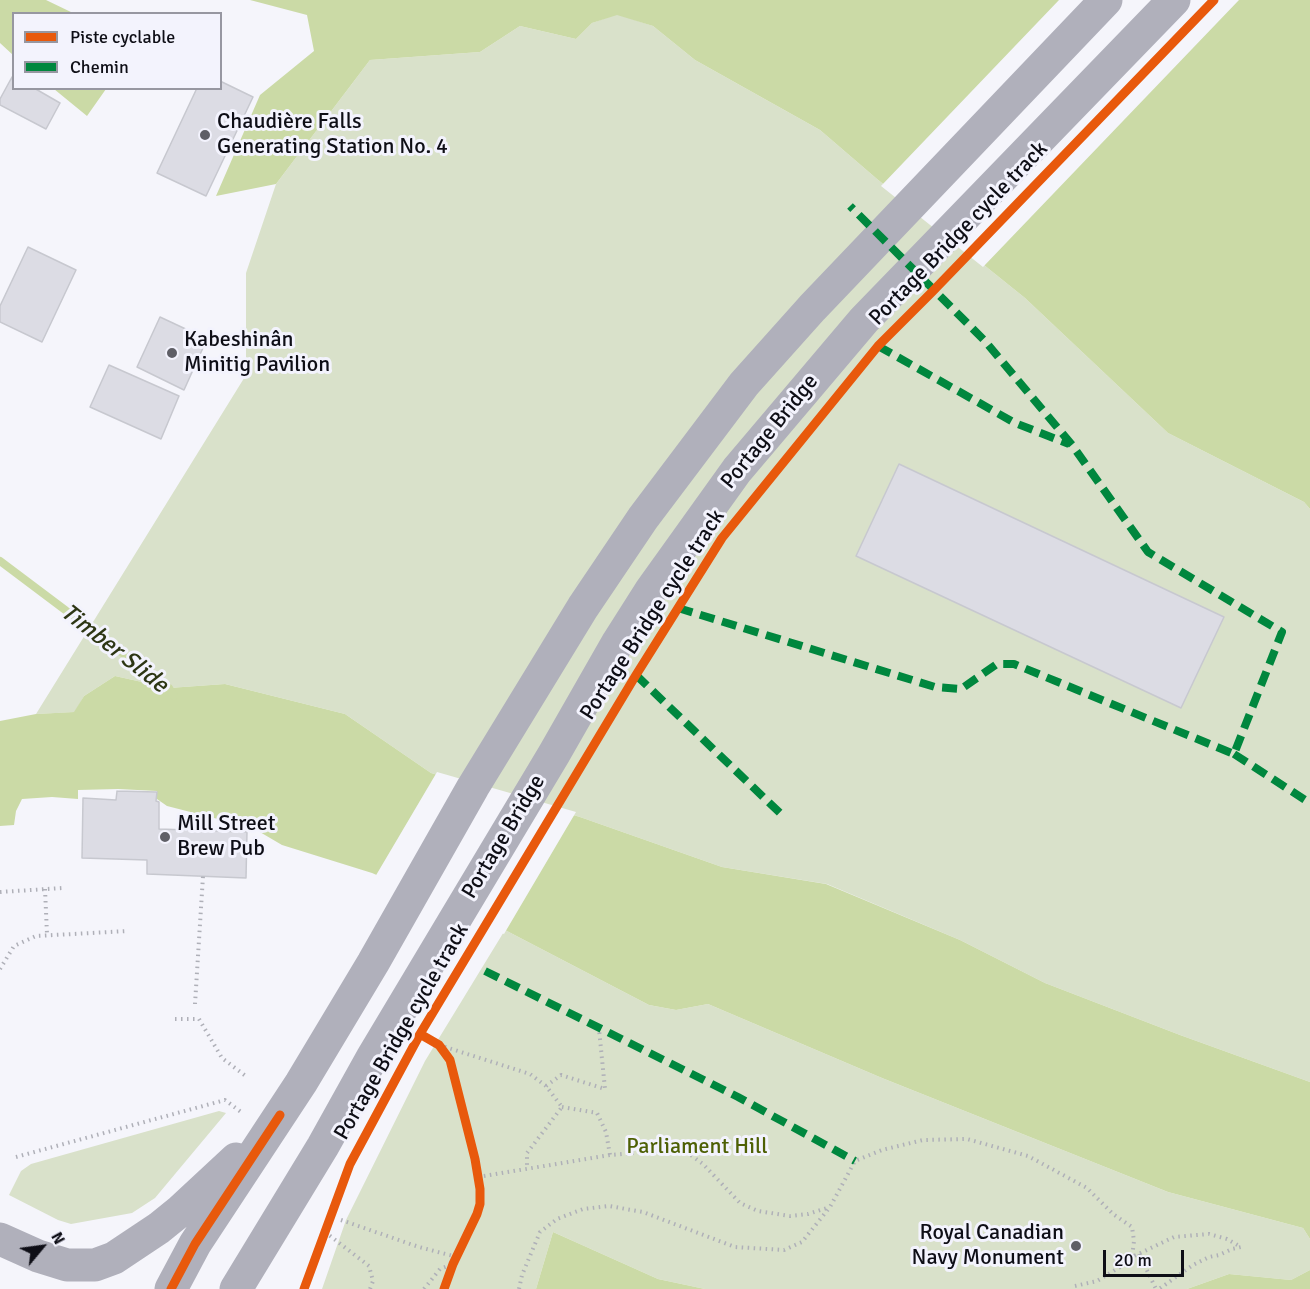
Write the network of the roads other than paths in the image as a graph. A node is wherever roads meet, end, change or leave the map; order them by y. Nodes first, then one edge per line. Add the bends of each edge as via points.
1 (1106, 0) edge
2 (1174, 0) edge
3 (280, 1115) junction
4 (323, 1146) junction
5 (0, 1239) edge
6 (0, 1245) edge
7 (66, 1289) edge
8 (171, 1289) edge
9 (236, 1289) edge
10 (264, 1289) edge

1 - 3 main road, Portage Bridge via 744,384 643,518 583,607 473,787 374,963
2 - 4 main road, Portage Bridge via 910,272 736,470 651,590
3 - 5 main road via 180,1211 114,1258 95,1265 67,1265
3 - 8 main road via 195,1244
4 - 9 main road
4 - 10 main road
6 - 7 main road

